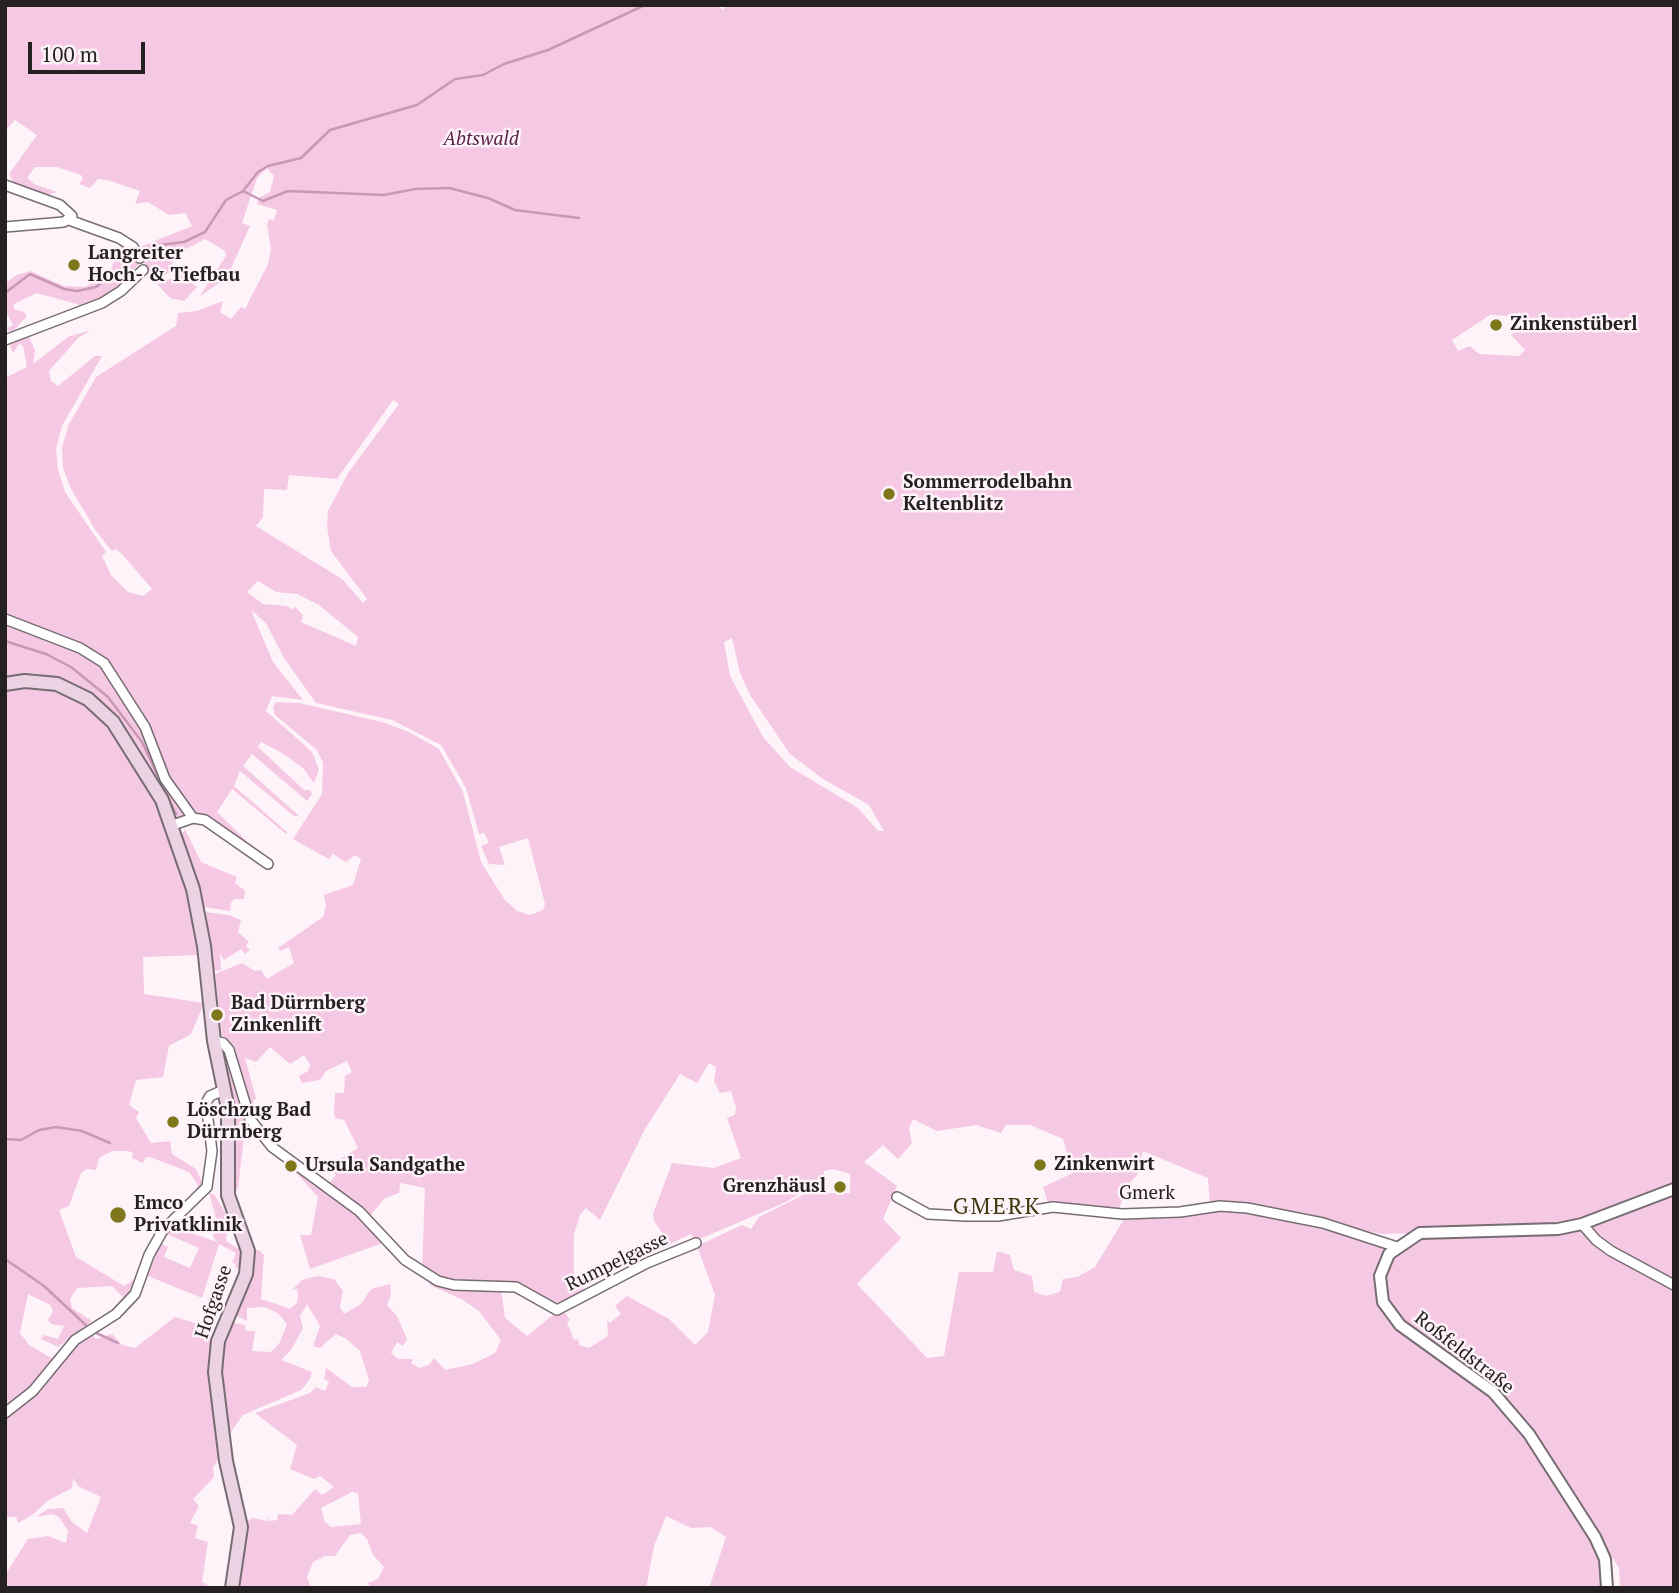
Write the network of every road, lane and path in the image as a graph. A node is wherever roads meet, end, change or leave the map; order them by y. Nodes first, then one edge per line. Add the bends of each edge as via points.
1 (5, 185) edge
2 (69, 220) junction
3 (5, 228) edge
4 (139, 256) dead end
5 (143, 270) dead end
6 (5, 340) edge
7 (5, 619) edge
8 (5, 684) edge
9 (194, 818) junction
10 (173, 825) junction
11 (268, 864) dead end
12 (214, 1041) junction
13 (224, 1090) junction
14 (1674, 1189) edge
15 (897, 1197) dead end
16 (1582, 1224) junction
17 (696, 1243) dead end
18 (1397, 1247) junction
19 (1674, 1285) edge
20 (5, 1413) edge
21 (232, 1588) edge
22 (1608, 1588) edge

1 - 2 street via 64,207 71,215
2 - 3 street
2 - 4 street via 119,238
5 - 6 street via 102,303
7 - 9 street via 80,648 104,663 145,727 165,779
8 - 10 main road, Hofgasse via 57,684 99,708 128,742
9 - 10 street
9 - 11 street via 211,823
10 - 12 main road, Hofgasse via 200,918
12 - 13 main road, Hofgasse
12 - 17 street, Rumpelgasse via 229,1050 250,1119 272,1147 359,1211 405,1260 438,1281 516,1287 557,1310
13 - 20 street via 206,1103 212,1151 207,1187 163,1230 135,1294 116,1314 75,1340 33,1391
13 - 21 main road, Hofgasse via 229,1195 248,1251 246,1274 218,1341 215,1372 226,1461 242,1527
14 - 16 street, Roßfeldstraße
15 - 18 street, Gmerk via 928,1214 965,1216 1052,1208 1122,1214 1247,1208 1323,1223
16 - 18 street, Roßfeldstraße via 1537,1231 1420,1233
16 - 19 street via 1611,1251
18 - 22 street, Roßfeldstraße via 1382,1266 1380,1289 1389,1314 1493,1392 1529,1434 1595,1537 1605,1559

